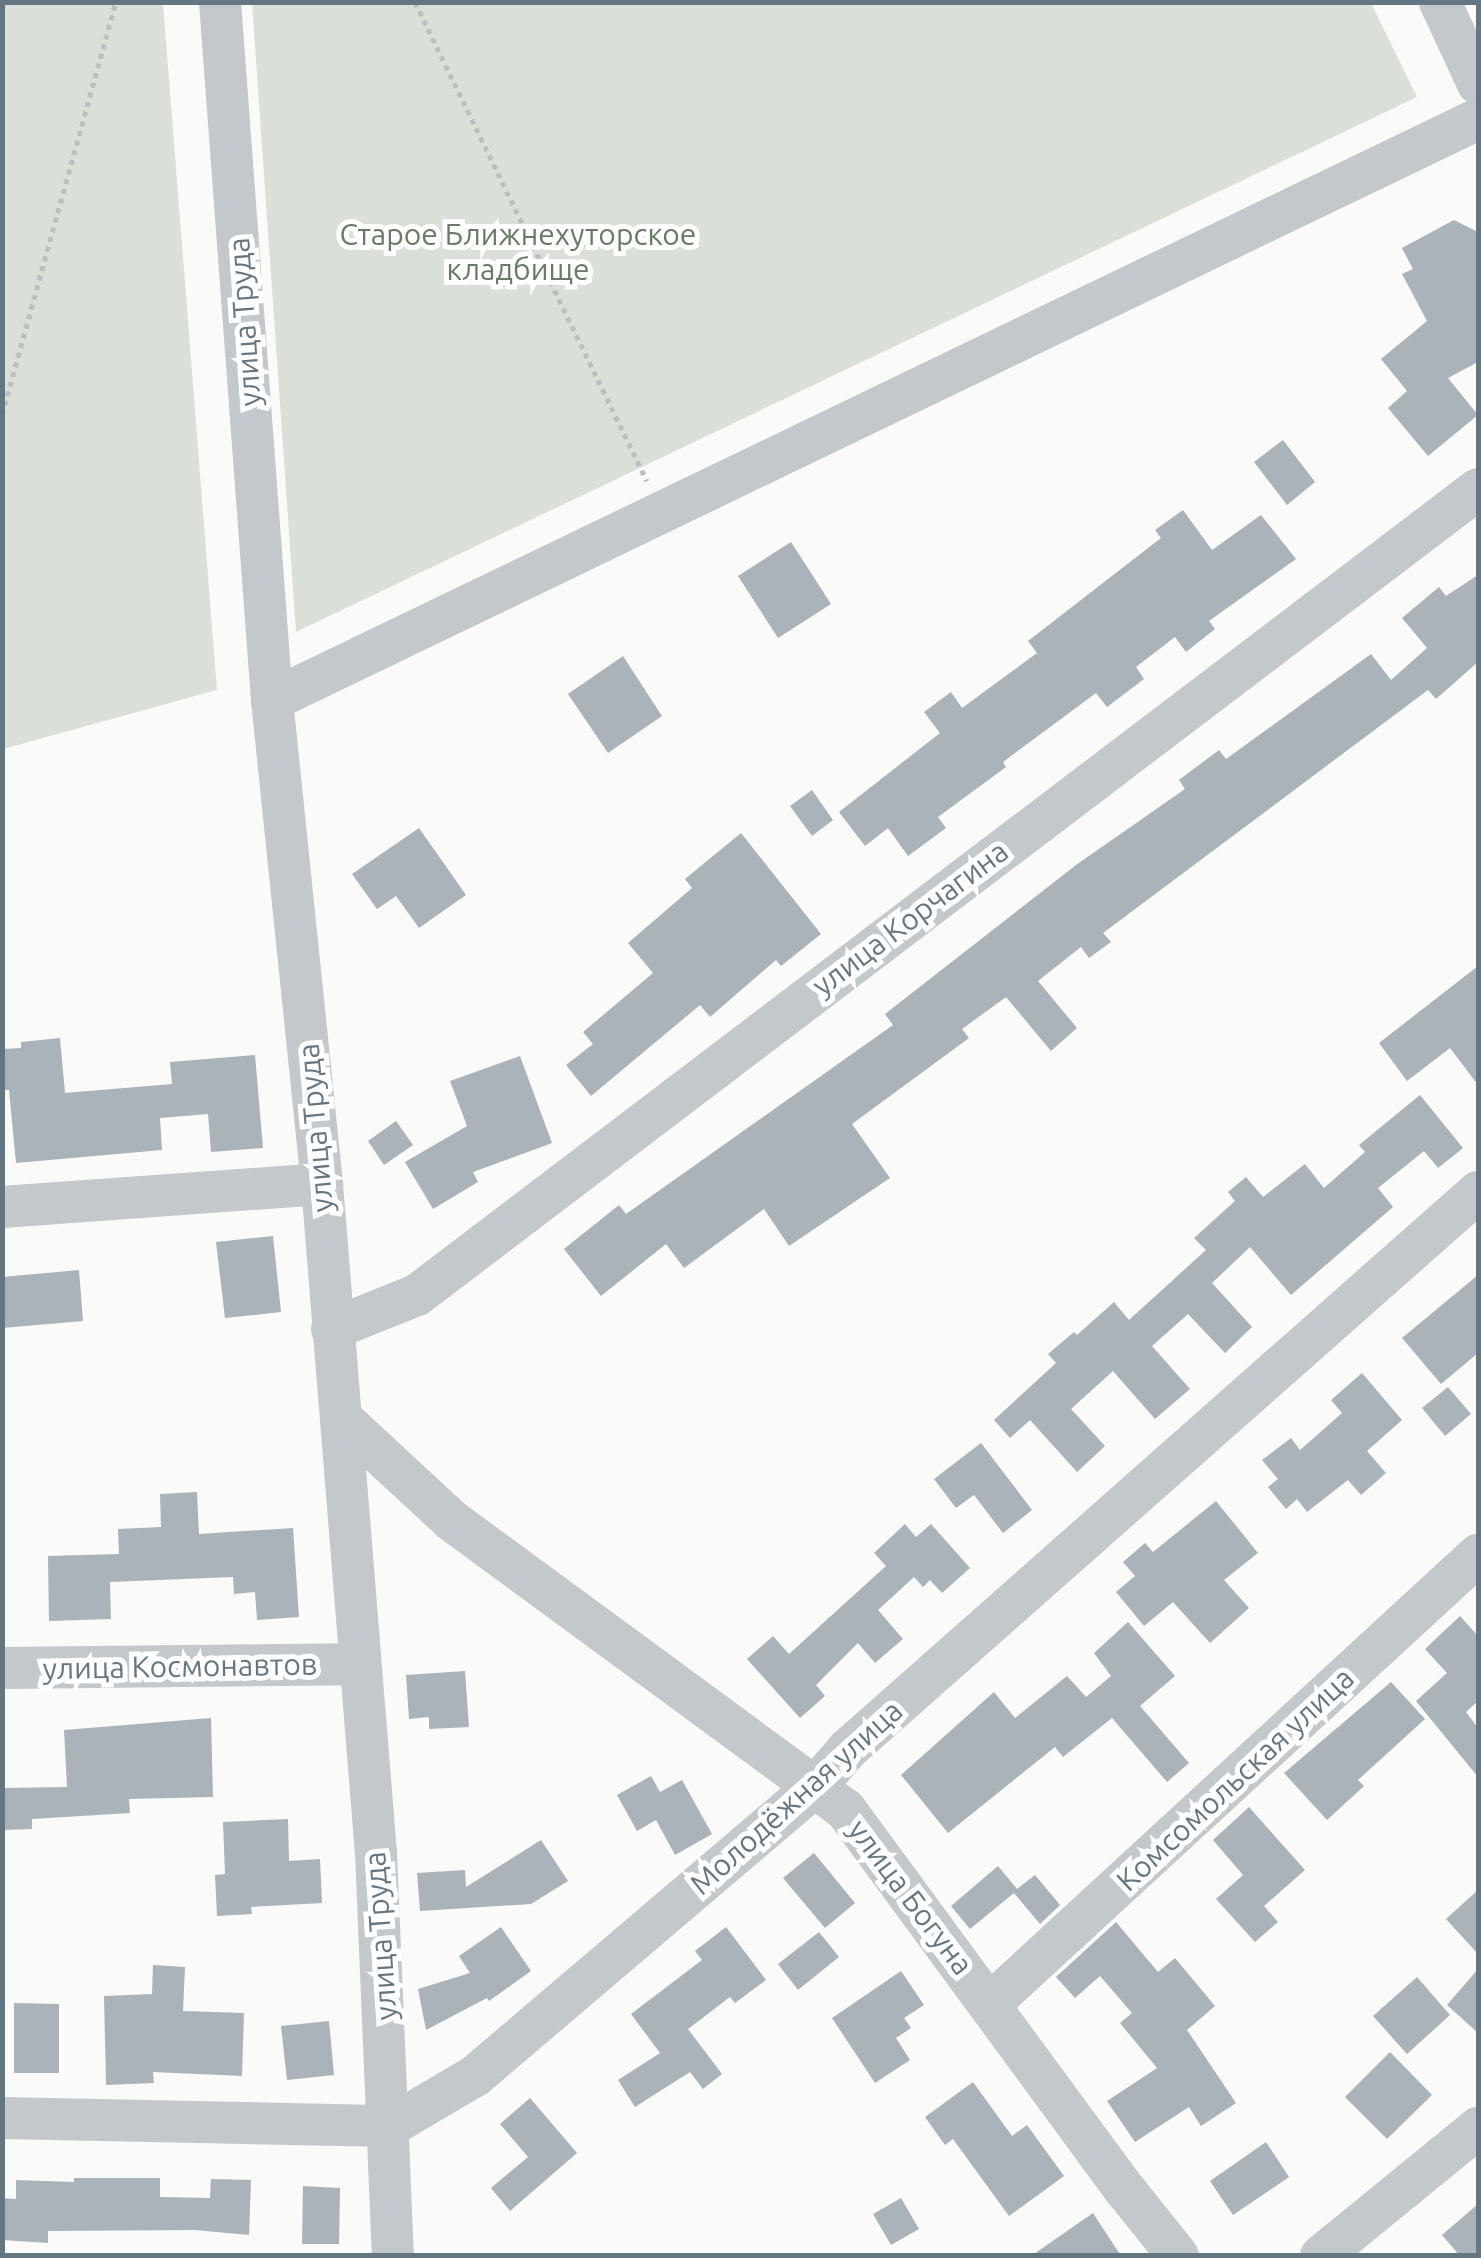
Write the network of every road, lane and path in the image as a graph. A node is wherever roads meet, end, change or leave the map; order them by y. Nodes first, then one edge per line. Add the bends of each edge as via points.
1 (116, 2) edge
2 (220, 2) edge
3 (415, 2) edge
4 (1440, 2) edge
5 (1478, 84) edge
6 (1478, 119) edge
7 (2, 415) edge
8 (1478, 489) edge
9 (662, 510) junction
10 (272, 700) junction
11 (322, 1184) junction
12 (1478, 1192) edge
13 (2, 1207) edge
14 (332, 1329) junction
15 (341, 1418) junction
16 (1478, 1554) edge
17 (358, 1664) junction
18 (2, 1668) edge
19 (815, 1787) junction
20 (991, 2003) junction
21 (2, 2118) edge
22 (390, 2126) junction
23 (1478, 2128) edge
24 (393, 2256) edge
25 (1178, 2256) edge
26 (1321, 2256) edge

1 - 7 path
2 - 10 street, улица Труда
3 - 9 path
4 - 5 street
6 - 9 street
8 - 14 street, улица Корчагина via 418,1295
9 - 10 street
10 - 11 street, улица Труда
11 - 13 street
11 - 14 street, улица Труда
12 - 19 street, Молодёжная улица via 848,1749
14 - 15 street, улица Труда
15 - 17 street, улица Труда
15 - 19 street, улица Богуна via 452,1520
16 - 20 street, Комсомольская улица
17 - 18 street, улица Космонавтов
17 - 22 street, улица Труда
19 - 20 street, улица Богуна via 845,1809
19 - 22 street, Молодёжная улица via 474,2076
20 - 25 street, улица Богуна
21 - 22 street
22 - 24 street, улица Труда
23 - 26 street

